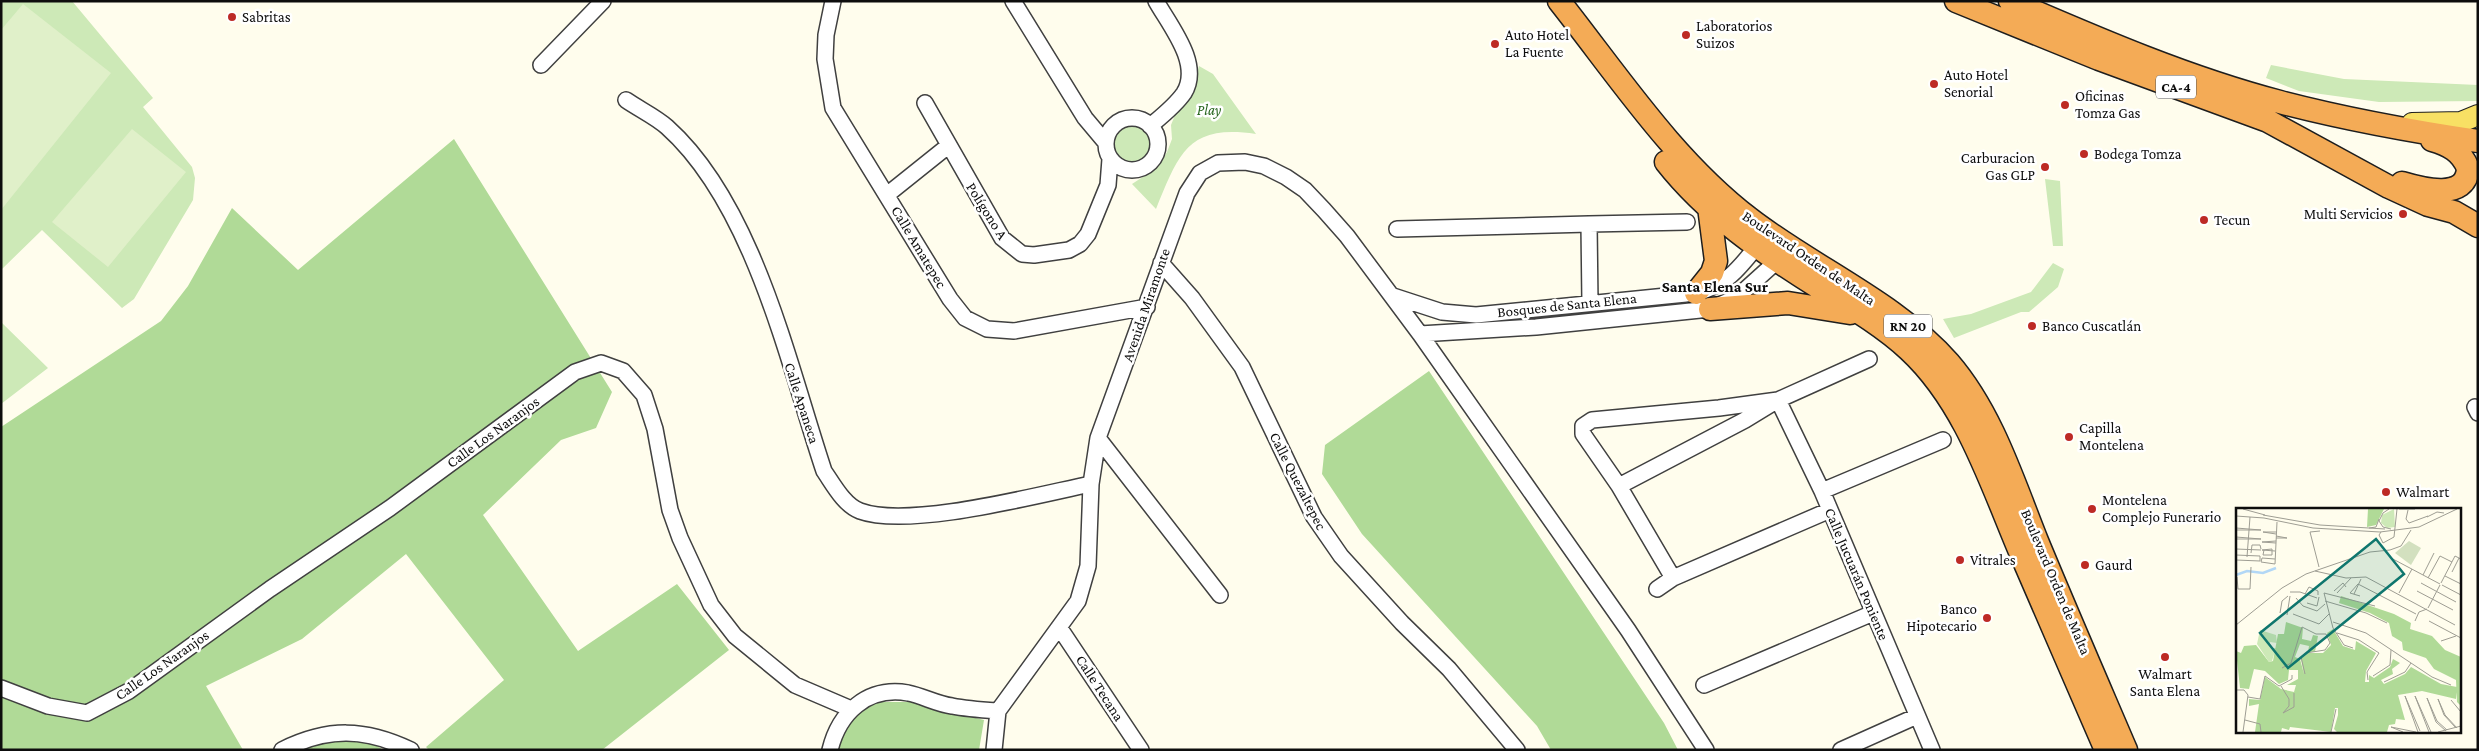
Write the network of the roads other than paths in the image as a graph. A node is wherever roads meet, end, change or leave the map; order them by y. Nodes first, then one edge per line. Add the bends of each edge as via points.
1 (603, 1) edge
2 (833, 1) edge
3 (1013, 1) edge
4 (1156, 1) edge
5 (1541, 1) edge
6 (1559, 1) edge
7 (1956, 1) edge
8 (2010, 1) edge
9 (542, 66) dead end
10 (626, 100) dead end
11 (925, 103) dead end
12 (2478, 115) edge
13 (1085, 118) junction
14 (1124, 119) junction
15 (2363, 121) junction
16 (1150, 126) junction
17 (2388, 128) junction
18 (2478, 141) edge
19 (1106, 143) junction
20 (948, 146) junction
21 (1110, 159) junction
22 (2347, 164) junction
23 (1140, 169) junction
24 (1108, 185) junction
25 (2388, 187) junction
26 (888, 194) junction
27 (2478, 205) edge
28 (1709, 207) junction
29 (1687, 222) dead end
30 (1588, 224) junction
31 (2478, 226) edge
32 (1397, 229) dead end
33 (1757, 246) junction
34 (1777, 261) junction
35 (1161, 262) junction
36 (1392, 296) junction
37 (1703, 301) junction
38 (1590, 303) junction
39 (1147, 307) junction
40 (1864, 316) junction
41 (1420, 334) junction
42 (1869, 359) dead end
43 (1778, 400) junction
44 (1098, 438) junction
45 (1943, 440) dead end
46 (1091, 484) junction
47 (1619, 486) junction
48 (1822, 491) junction
49 (1830, 510) junction
50 (1673, 578) junction
51 (1657, 590) dead end
52 (1220, 595) dead end
53 (1873, 613) junction
54 (1059, 627) junction
55 (1704, 685) dead end
56 (1, 688) edge
57 (851, 709) junction
58 (998, 710) junction
59 (1917, 716) junction
60 (282, 750) edge
61 (411, 750) edge
62 (830, 750) edge
63 (994, 750) edge
64 (1141, 750) edge
65 (1517, 750) edge
66 (1706, 750) edge
67 (1841, 750) edge
68 (1932, 750) edge
69 (2106, 750) edge
70 (2126, 750) edge

1 - 9 street
2 - 26 street, Calle Amatepec via 825,59 834,108
3 - 13 street
4 - 16 street via 1181,46 1190,70 1184,92
5 - 28 highway, Boulevard Orden de Malta / RN 20 via 1670,167
6 - 70 highway, Boulevard Orden de Malta / RN 20 via 1662,134 1700,177 1750,220 1907,325 1951,365 1974,400 2000,453
7 - 22 highway, CA-4 via 2099,59 2268,121
8 - 15 highway, CA-4 via 2083,33 2241,91
10 - 46 street, Calle Apaneca via 666,126 691,152 728,206 755,261 824,471 837,491 858,510 881,516 904,516 974,508
11 - 20 street, Polígono A
12 - 15 main road via 2461,122
13 - 14 street via 1104,124
13 - 19 street
14 - 16 street via 1140,119
14 - 19 street via 1111,128
15 - 17 highway, CA-4
16 - 23 street via 1157,137 1156,153 1153,160
17 - 18 highway, CA-4
17 - 22 highway via 2452,148 2468,168 2465,182 2453,189 2414,187
19 - 21 street
20 - 24 street, Polígono A via 1002,238 1022,254 1069,250 1080,244 1088,234
20 - 26 street
21 - 23 street via 1124,169
21 - 24 street, Polígono A
22 - 25 highway, CA-4
23 - 24 street
25 - 27 highway, CA-4 via 2436,202
25 - 31 highway via 2428,205 2454,212
26 - 39 street, Calle Amatepec via 950,299 965,318 987,329 1014,331
28 - 33 highway, Boulevard Orden de Malta / RN 20
28 - 37 highway via 1716,261
29 - 30 street
30 - 32 street
30 - 38 street
33 - 34 highway, Boulevard Orden de Malta / RN 20
33 - 37 street, Bosques de Santa Elena via 1740,267
34 - 37 street, Bosques de Santa Elena via 1736,298
34 - 40 highway, Boulevard Orden de Malta / RN 20
35 - 36 street, Avenida Miramonte via 1187,194 1200,174 1218,163 1245,162 1264,166 1305,190 1347,236
35 - 39 street, Avenida Miramonte
35 - 65 street, Calle Quezaltepec via 1192,298 1242,367 1314,516 1341,556 1449,669
36 - 38 street, Bosques de Santa Elena via 1442,312 1468,314
36 - 41 street, Avenida Miramonte
37 - 38 street, Bosques de Santa Elena
37 - 40 highway via 1788,303
37 - 41 street, Bosques de Santa Elena via 1536,327
39 - 44 street, Avenida Miramonte
40 - 69 highway, Boulevard Orden de Malta / RN 20 via 1908,349 1946,391 1973,442
41 - 66 street, Avenida Miramonte via 1617,614
42 - 43 street
43 - 47 street
43 - 47 street via 1587,422 1583,427 1584,434
43 - 48 street, Calle Jucuarán Poniente
44 - 46 street, Avenida Miramonte
44 - 52 street
45 - 48 street
46 - 54 street, Avenida Miramonte via 1088,566 1078,601
47 - 50 street
48 - 49 street, Calle Jucuarán Poniente
49 - 50 street
49 - 53 street, Calle Jucuarán Poniente
50 - 51 street
53 - 55 street
53 - 59 street, Calle Jucuarán Poniente
54 - 58 street, Avenida Miramonte
54 - 64 street, Calle Tecana
56 - 57 street, Calle Los Naranjos via 48,706 87,713 129,691 270,588 390,508 575,372 601,363 623,371 644,395 670,510 711,605 735,636 795,685
57 - 58 street via 870,697 907,693 950,706
57 - 62 street via 835,731
58 - 63 street
59 - 67 street
59 - 68 street, Calle Jucuarán Poniente
60 - 61 street via 332,732 361,733 388,739

